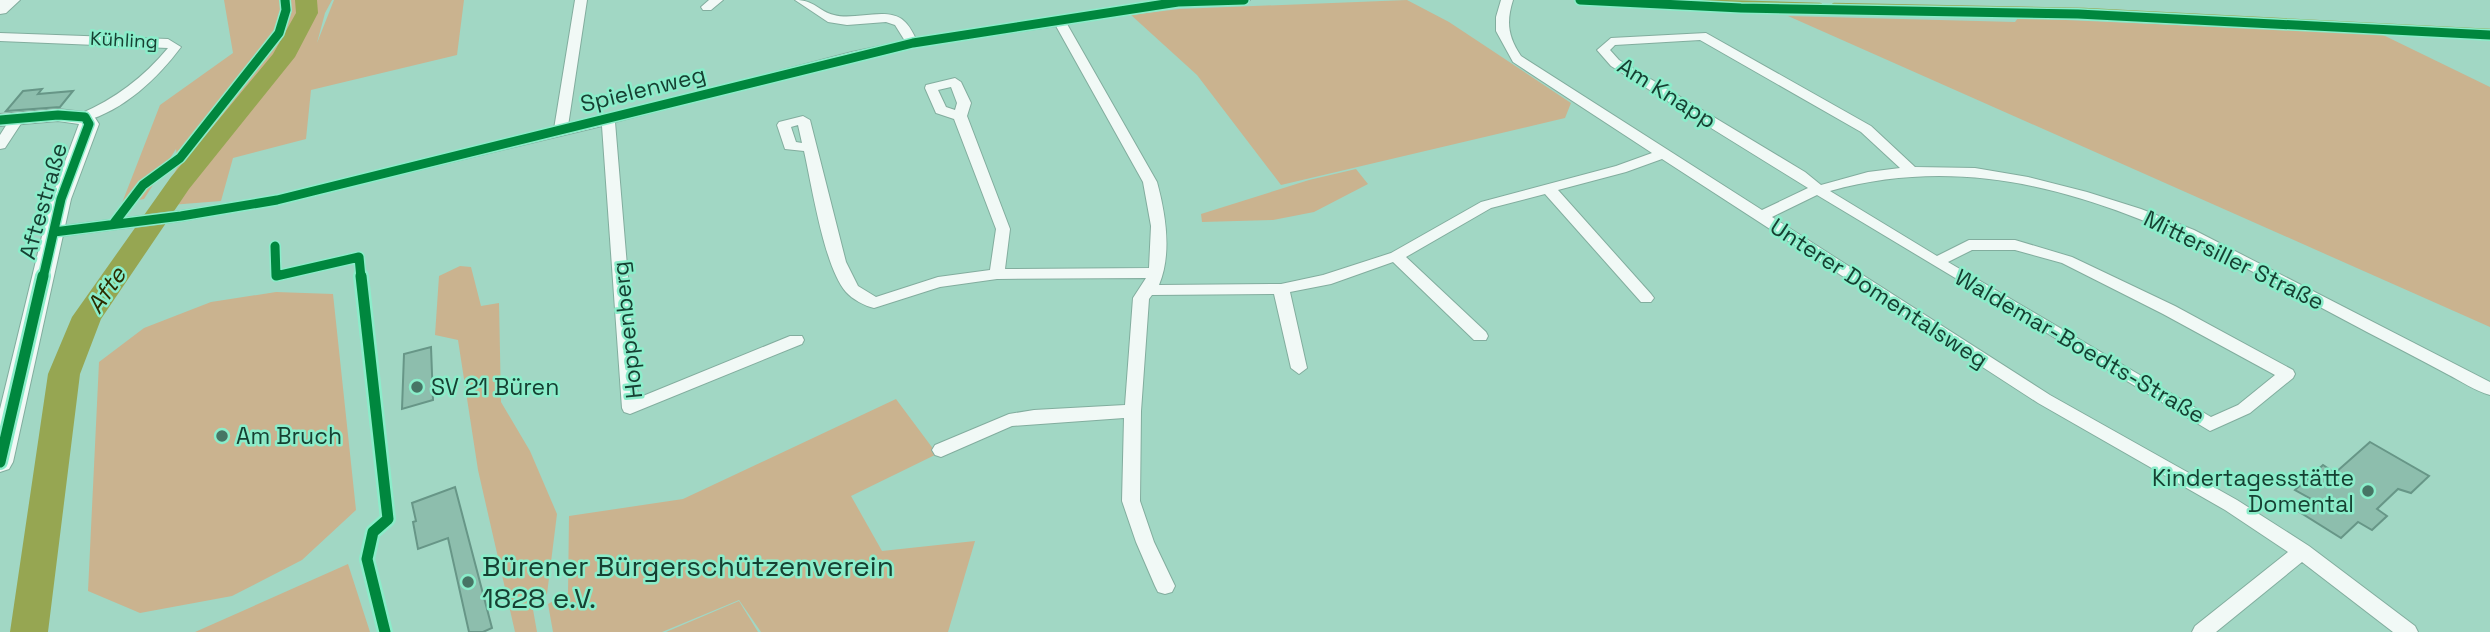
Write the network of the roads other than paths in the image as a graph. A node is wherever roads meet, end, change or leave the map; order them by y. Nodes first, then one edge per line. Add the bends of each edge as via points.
1 (11, 0) edge
2 (581, 0) edge
3 (802, 0) edge
4 (1244, 0) edge
5 (1507, 0) edge
6 (0, 9) edge
7 (1060, 22) junction
8 (0, 37) edge
9 (913, 43) junction
10 (960, 116) dead end
11 (85, 117) junction
12 (8, 120) edge
13 (608, 120) junction
14 (560, 132) junction
15 (0, 145) edge
16 (810, 148) dead end
17 (1661, 153) junction
18 (1911, 171) junction
19 (1548, 188) junction
20 (1817, 188) junction
21 (1761, 216) junction
22 (54, 232) junction
23 (1396, 256) junction
24 (1937, 262) junction
25 (997, 274) junction
26 (1154, 282) junction
27 (1281, 289) junction
28 (1646, 299) dead end
29 (1480, 336) dead end
30 (796, 340) dead end
31 (1299, 368) dead end
32 (2490, 389) edge
33 (1133, 411) junction
34 (941, 450) dead end
35 (0, 462) edge
36 (2302, 551) junction
37 (1165, 586) dead end
38 (2202, 632) edge
39 (2408, 632) edge

1 - 6 main road
2 - 14 street
3 - 9 street via 828,18 898,22
4 - 7 street, Spielenweg via 1178,2
5 - 17 street, Unterer Domentalsweg via 1500,19 1503,40 1517,59
7 - 9 street, Spielenweg
7 - 26 street via 1150,182 1157,204
8 - 11 street, Kühling via 118,39 175,47 115,102
9 - 13 street, Spielenweg
10 - 25 street via 1003,229
11 - 12 main road via 69,114
11 - 22 main road, Aftestraße via 89,124 61,199
12 - 15 street
13 - 14 street, Spielenweg
13 - 30 street, Hoppenberg via 630,408
14 - 22 street, Spielenweg via 277,200
16 - 25 street via 838,262 852,289 874,303 938,282
17 - 19 street
17 - 21 street, Unterer Domentalsweg
18 - 20 street, Mittersiller Straße
18 - 20 street, Am Knapp via 1866,129 1702,36 1611,42 1603,50 1615,63
18 - 32 street, Mittersiller Straße via 2001,175 2137,212 2189,233
19 - 23 street via 1486,205
19 - 28 street
20 - 21 street, Mittersiller Straße
20 - 24 street, Waldemar-Boedts-Straße
21 - 36 street, Unterer Domentalsweg via 2044,399 2231,505
22 - 35 main road, Aftestraße
23 - 27 street via 1326,280
23 - 29 street
24 - 24 street, Waldemar-Boedts-Straße via 2210,425 2244,409 2287,374 2067,260 2015,246 1969,245
25 - 26 street
26 - 27 street
26 - 33 street via 1141,298
27 - 31 street
33 - 34 street via 1009,420
33 - 37 street via 1130,500
36 - 38 street
36 - 39 street, Unterer Domentalsweg

